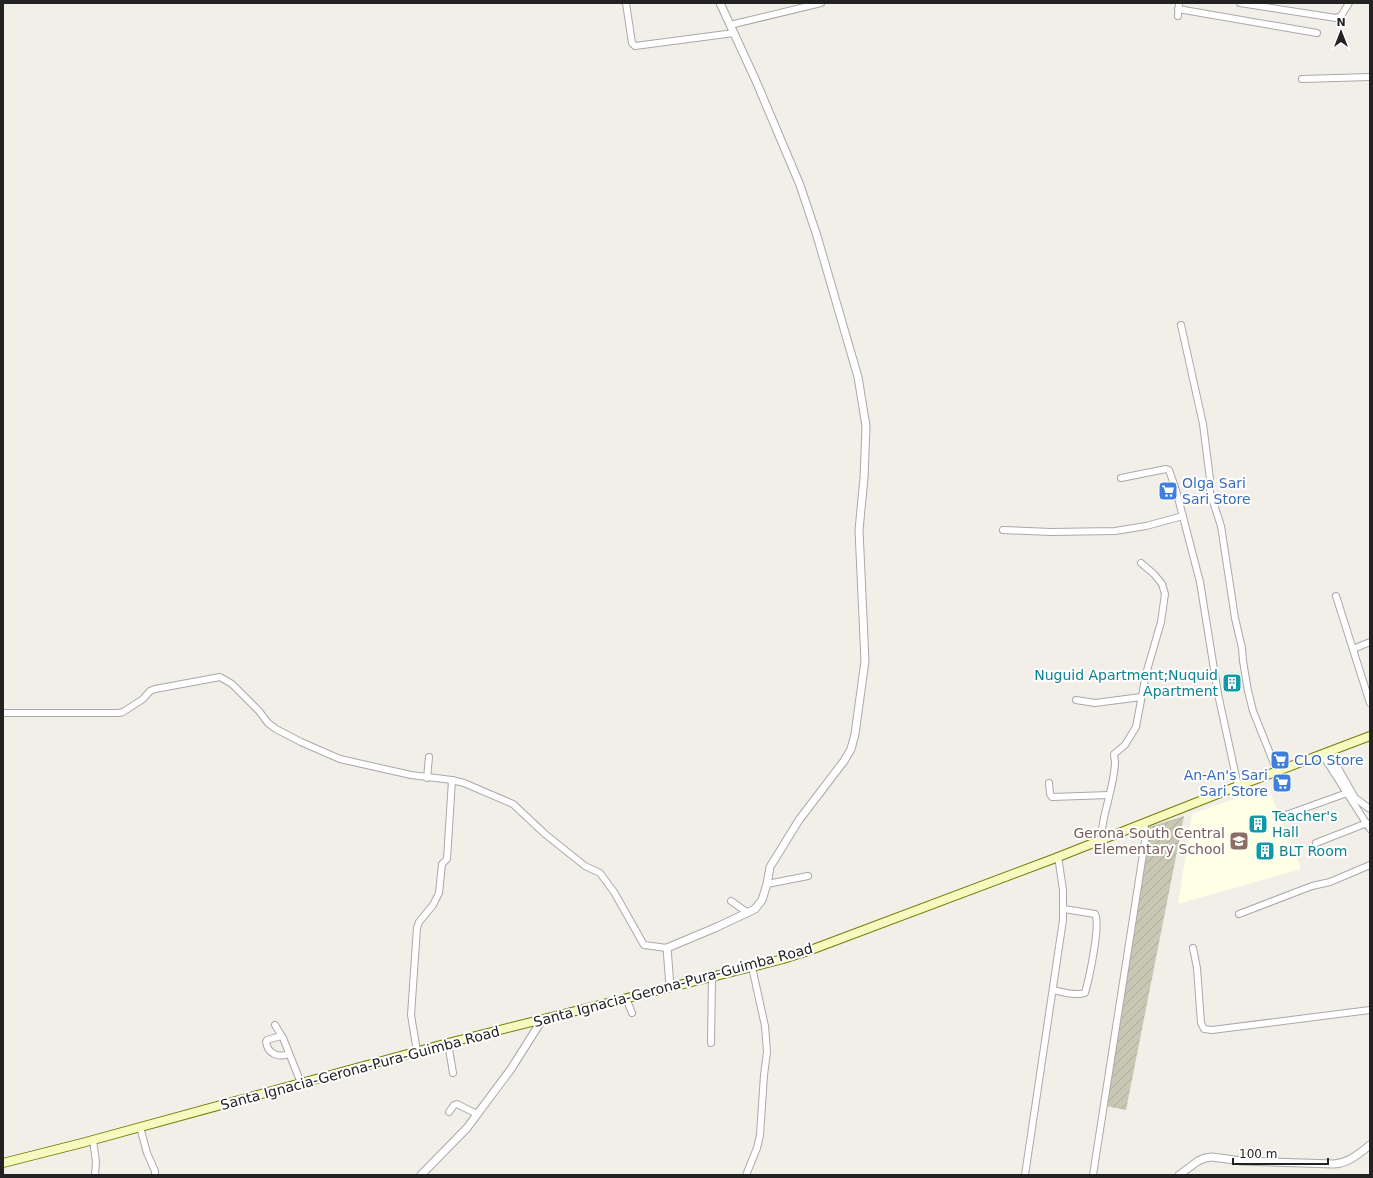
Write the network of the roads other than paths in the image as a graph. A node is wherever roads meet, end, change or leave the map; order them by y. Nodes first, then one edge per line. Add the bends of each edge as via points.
1 (626, 3) edge
2 (720, 3) edge
3 (821, 3) edge
4 (1240, 3) edge
5 (1349, 3) edge
6 (1178, 6) edge
7 (1178, 16) dead end
8 (730, 25) junction
9 (734, 33) junction
10 (1317, 33) dead end
11 (1370, 77) edge
12 (1302, 79) dead end
13 (1181, 325) dead end
14 (1121, 478) dead end
15 (1182, 516) junction
16 (1003, 530) dead end
17 (1141, 563) dead end
18 (1336, 596) dead end
19 (1370, 642) edge
20 (1353, 649) junction
21 (1141, 697) junction
22 (1076, 700) dead end
23 (1370, 703) edge
24 (3, 713) edge
25 (1370, 736) edge
26 (1326, 753) junction
27 (429, 757) dead end
28 (1277, 771) junction
29 (427, 778) junction
30 (452, 780) junction
31 (1049, 783) dead end
32 (1238, 786) junction
33 (1347, 793) junction
34 (1109, 795) junction
35 (1370, 809) edge
36 (1286, 815) dead end
37 (1144, 823) junction
38 (1368, 826) edge
39 (1101, 839) junction
40 (1316, 843) dead end
41 (1058, 856) junction
42 (1370, 865) edge
43 (808, 876) dead end
44 (767, 884) junction
45 (731, 901) dead end
46 (1064, 909) junction
47 (748, 913) junction
48 (1239, 914) dead end
49 (667, 948) junction
50 (1193, 948) dead end
51 (752, 967) junction
52 (712, 977) junction
53 (670, 986) junction
54 (1053, 990) junction
55 (626, 998) junction
56 (1370, 1010) edge
57 (632, 1013) dead end
58 (542, 1020) junction
59 (275, 1025) dead end
60 (281, 1036) junction
61 (448, 1043) junction
62 (711, 1043) dead end
63 (417, 1051) junction
64 (289, 1054) junction
65 (453, 1073) dead end
66 (300, 1083) junction
67 (449, 1112) dead end
68 (477, 1114) junction
69 (140, 1127) junction
70 (93, 1140) junction
71 (1370, 1145) edge
72 (3, 1163) edge
73 (95, 1175) edge
74 (155, 1175) edge
75 (421, 1175) edge
76 (746, 1175) edge
77 (1025, 1175) edge
78 (1093, 1175) edge
79 (1179, 1175) edge

1 - 9 street via 632,43 635,46
2 - 8 street
3 - 8 street
4 - 5 street via 1336,18 1341,16
6 - 7 street
6 - 10 street
8 - 9 street
9 - 44 street via 800,185 858,377 866,426 859,530 865,661 855,734 844,761 799,820 770,867
11 - 12 street
13 - 28 street via 1203,424 1210,492 1221,526 1250,699
14 - 15 street via 1168,469
15 - 16 street via 1115,531
15 - 32 street via 1200,582 1218,694
17 - 21 street via 1159,580 1164,594 1162,622
18 - 20 street
19 - 20 street
20 - 23 street
21 - 22 street via 1095,703
21 - 34 street via 1134,731 1125,745 1114,754
24 - 29 street via 119,713 155,689 220,677 260,711 268,723 300,742 340,759
25 - 26 main road, Santa Ignacia-Gerona-Pura-Guimba Road
26 - 28 main road, Santa Ignacia-Gerona-Pura-Guimba Road
26 - 33 street
26 - 35 street via 1355,798
27 - 29 street
28 - 32 main road, Santa Ignacia-Gerona-Pura-Guimba Road
29 - 30 street
30 - 49 street via 513,804 586,866 600,873 614,892 644,945
30 - 63 street via 447,859 442,864 439,893 417,928 411,1015
31 - 34 street via 1052,797
32 - 37 main road, Santa Ignacia-Gerona-Pura-Guimba Road
33 - 36 street
33 - 38 street
34 - 39 street
37 - 39 main road, Santa Ignacia-Gerona-Pura-Guimba Road
37 - 78 street via 1145,841
38 - 40 street
39 - 41 main road, Santa Ignacia-Gerona-Pura-Guimba Road
41 - 46 street
41 - 51 main road, Santa Ignacia-Gerona-Pura-Guimba Road via 808,951
42 - 48 street
43 - 44 street
44 - 47 street via 760,905
45 - 47 street
46 - 54 street
46 - 54 street via 1095,914 1097,922 1094,947 1085,993
47 - 49 street
49 - 53 street
50 - 56 street via 1201,1023 1204,1029
51 - 52 main road, Santa Ignacia-Gerona-Pura-Guimba Road
51 - 76 street via 765,1026 767,1052 760,1135
52 - 53 main road, Santa Ignacia-Gerona-Pura-Guimba Road
52 - 62 street
53 - 55 main road, Santa Ignacia-Gerona-Pura-Guimba Road
54 - 77 street
55 - 57 street
55 - 58 main road, Santa Ignacia-Gerona-Pura-Guimba Road
58 - 61 main road, Santa Ignacia-Gerona-Pura-Guimba Road
58 - 68 street via 511,1069
59 - 60 street
60 - 64 street
60 - 64 street via 267,1040 267,1046 278,1056
61 - 63 main road, Santa Ignacia-Gerona-Pura-Guimba Road
61 - 65 street
63 - 66 main road, Santa Ignacia-Gerona-Pura-Guimba Road
64 - 66 street
66 - 69 main road, Santa Ignacia-Gerona-Pura-Guimba Road
67 - 68 street via 454,1104 457,1104
68 - 75 street via 467,1128
69 - 70 main road, Santa Ignacia-Gerona-Pura-Guimba Road
69 - 74 street
70 - 72 main road, Santa Ignacia-Gerona-Pura-Guimba Road
70 - 73 street
71 - 79 street via 1343,1164 1242,1161 1212,1157 1198,1161

